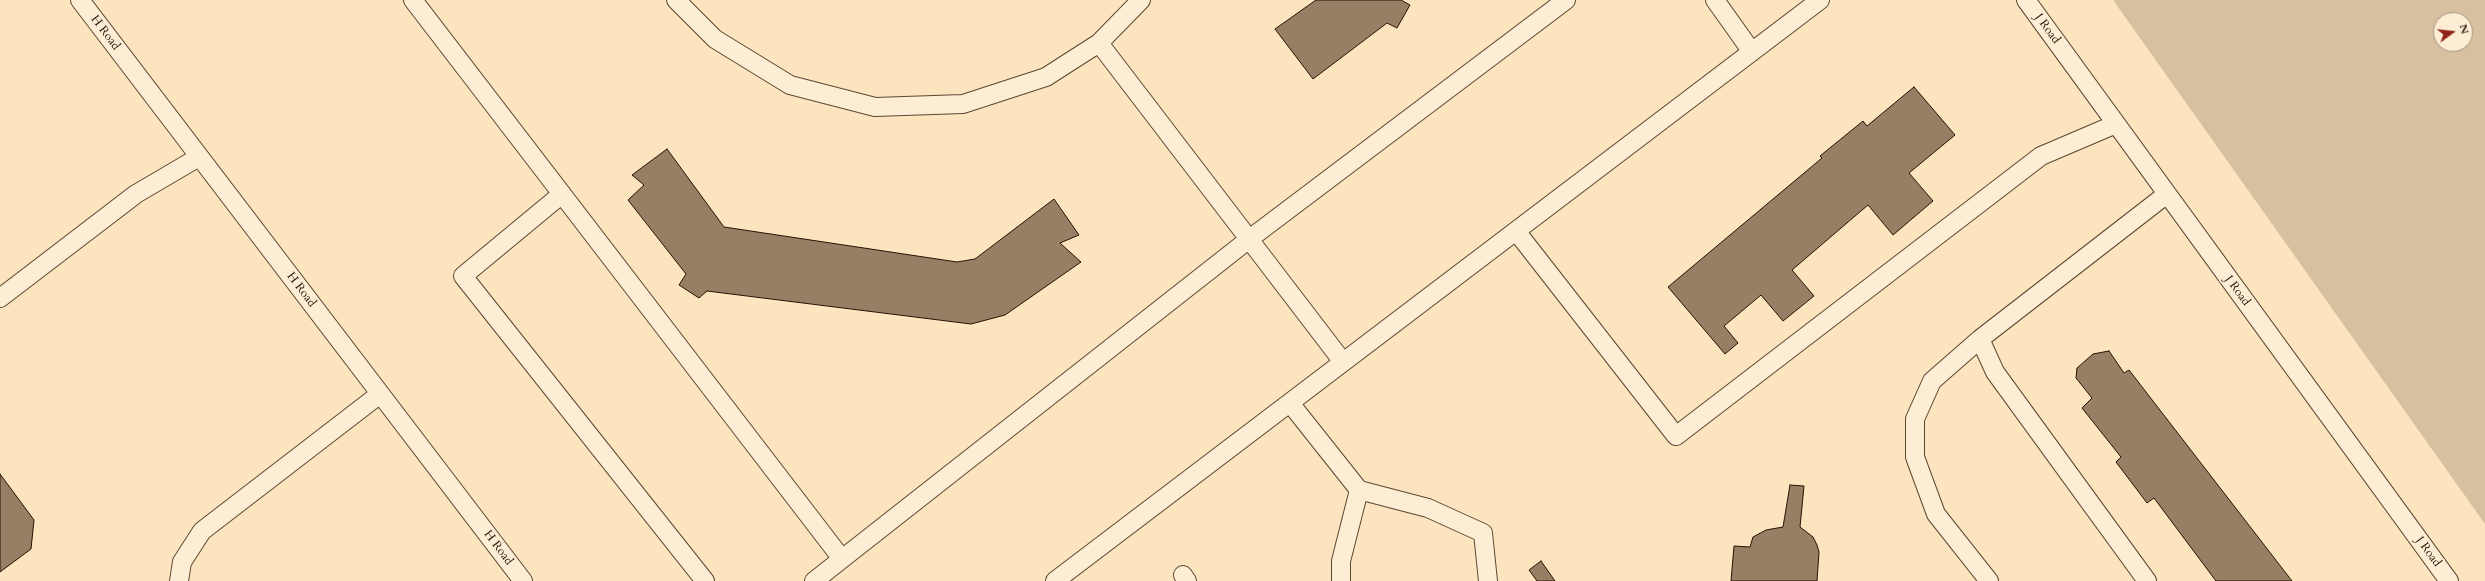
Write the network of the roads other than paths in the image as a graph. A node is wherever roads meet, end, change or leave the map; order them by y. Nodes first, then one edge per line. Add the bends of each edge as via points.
1 (80, 0) edge
2 (413, 0) edge
3 (676, 0) edge
4 (1141, 0) edge
5 (1566, 0) edge
6 (1715, 0) edge
7 (1820, 0) edge
8 (2026, 0) edge
9 (1099, 44) junction
10 (1752, 52) junction
11 (2116, 124) junction
12 (199, 156) junction
13 (562, 194) junction
14 (2167, 194) junction
15 (1516, 231) junction
16 (1248, 240) junction
17 (0, 298) edge
18 (1980, 339) junction
19 (1343, 362) junction
20 (380, 394) junction
21 (1290, 403) junction
22 (1359, 490) junction
23 (842, 559) junction
24 (179, 581) edge
25 (523, 581) edge
26 (705, 581) edge
27 (814, 581) edge
28 (1055, 581) edge
29 (1341, 581) edge
30 (1488, 581) edge
31 (1989, 581) edge
32 (2147, 581) edge
33 (2450, 581) edge

1 - 12 lane, H Road
2 - 13 lane
3 - 9 lane via 715,39 790,85 875,107 963,104 1046,77
4 - 9 lane
5 - 16 lane
6 - 10 lane
7 - 10 lane
8 - 11 lane, J Road
9 - 16 lane
10 - 15 lane
11 - 14 lane, J Road
11 - 15 lane via 2041,156 1676,436
12 - 17 lane via 136,194
12 - 20 lane, H Road
13 - 23 lane
13 - 26 lane via 464,276
14 - 18 lane
14 - 33 lane, J Road
15 - 19 lane
16 - 19 lane
16 - 23 lane
18 - 31 lane via 1932,381 1915,419 1915,457 1936,514
18 - 32 lane via 1994,372
19 - 21 lane
20 - 24 lane via 202,531 182,562
20 - 25 lane, H Road
21 - 22 lane
21 - 28 lane
22 - 29 lane via 1341,561
22 - 30 lane via 1428,508 1484,533
23 - 27 lane

